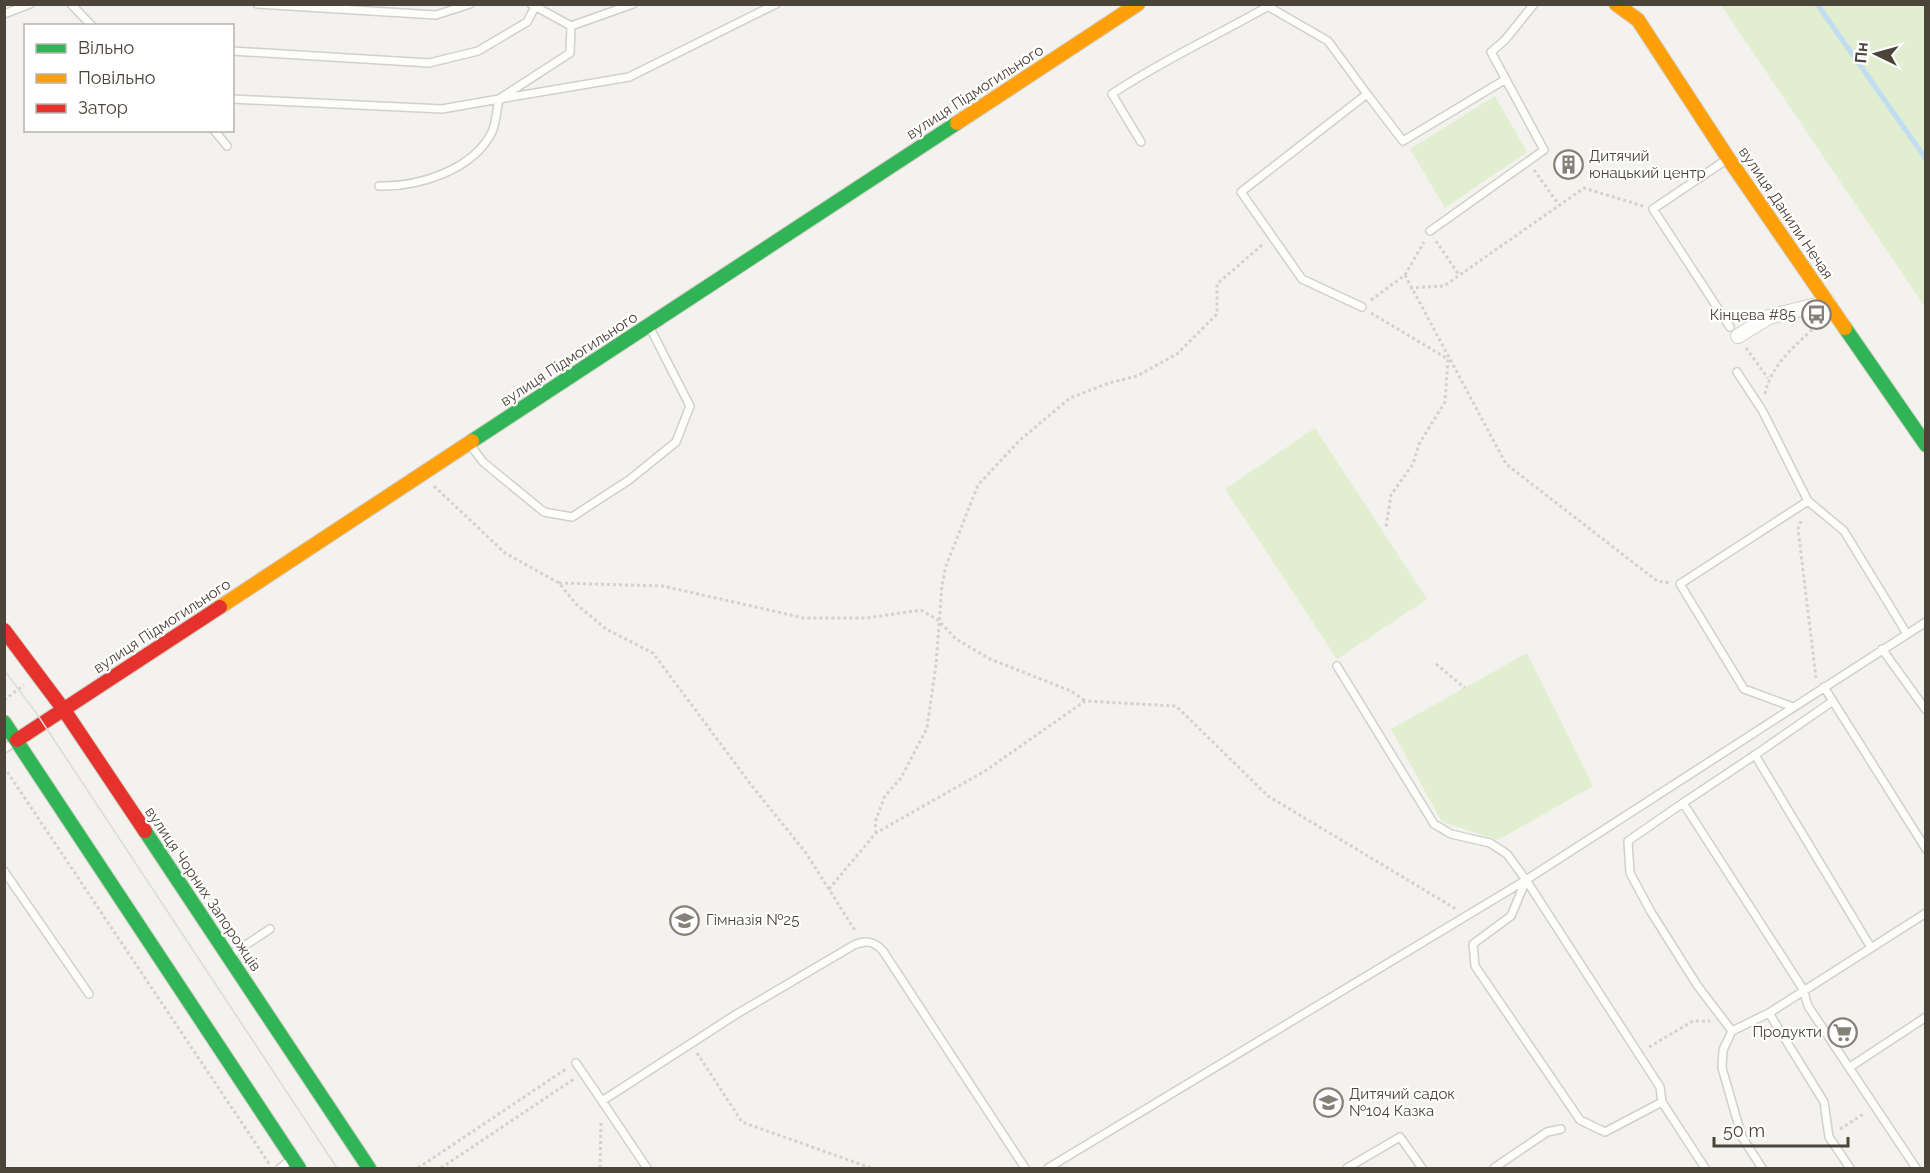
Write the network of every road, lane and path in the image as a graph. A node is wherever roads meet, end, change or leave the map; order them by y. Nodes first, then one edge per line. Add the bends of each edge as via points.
1 (30, 4) edge
2 (71, 4) edge
3 (257, 4) edge
4 (470, 4) edge
5 (633, 4) edge
6 (776, 4) edge
7 (1138, 4) edge
8 (1534, 4) edge
9 (1616, 4) edge
10 (535, 5) edge
11 (1265, 6) edge
12 (4, 14) edge
13 (90, 24) edge
14 (571, 26) junction
15 (234, 51) edge
16 (1506, 79) junction
17 (1366, 94) junction
18 (234, 99) edge
19 (499, 99) junction
20 (216, 132) edge
21 (1141, 142) dead end
22 (227, 146) dead end
23 (1728, 158) junction
24 (1528, 162) junction
25 (379, 186) dead end
26 (1559, 205) junction
27 (1653, 209) junction
28 (1430, 231) junction
29 (1272, 236) junction
30 (1405, 275) junction
31 (1459, 275) junction
32 (1410, 288) junction
33 (1830, 306) junction
34 (1362, 307) junction
35 (649, 326) junction
36 (1734, 332) junction
37 (1448, 359) junction
38 (1737, 372) dead end
39 (1768, 378) junction
40 (1762, 410) junction
41 (469, 444) junction
42 (1926, 445) edge
43 (421, 476) junction
44 (1808, 501) junction
45 (1386, 527) dead end
46 (1657, 581) dead end
47 (559, 583) junction
48 (1926, 622) edge
49 (4, 630) edge
50 (1907, 634) junction
51 (1882, 649) junction
52 (1436, 664) dead end
53 (1337, 666) dead end
54 (1466, 688) dead end
55 (1821, 689) junction
56 (1085, 701) junction
57 (1833, 701) junction
58 (1793, 707) junction
59 (64, 710) junction
60 (1926, 710) edge
61 (4, 722) edge
62 (17, 740) junction
63 (4, 749) edge
64 (1755, 754) junction
65 (4, 767) edge
66 (1683, 803) junction
67 (876, 833) junction
68 (1926, 849) edge
69 (4, 871) edge
70 (1526, 880) junction
71 (829, 889) junction
72 (1926, 913) edge
73 (1468, 916) junction
74 (270, 929) dead end
75 (863, 941) junction
76 (1870, 946) junction
77 (228, 956) junction
78 (1803, 989) junction
79 (89, 994) dead end
80 (1768, 1012) junction
81 (1926, 1017) edge
82 (1694, 1021) dead end
83 (1732, 1031) junction
84 (691, 1044) junction
85 (1638, 1054) junction
86 (576, 1062) joint
87 (1850, 1067) junction
88 (583, 1073) junction
89 (602, 1101) junction
90 (1662, 1102) junction
91 (1875, 1107) junction
92 (1561, 1129) dead end
93 (1829, 1137) junction
94 (296, 1164) edge
95 (272, 1168) edge
96 (280, 1168) edge
97 (369, 1168) edge
98 (418, 1168) edge
99 (441, 1168) edge
100 (600, 1168) edge
101 (647, 1168) edge
102 (871, 1168) edge
103 (1025, 1168) edge
104 (1048, 1168) edge
105 (1347, 1168) edge
106 (1422, 1168) edge
107 (1494, 1168) edge
108 (1705, 1168) edge
109 (1762, 1168) edge
110 (1850, 1168) edge
111 (1916, 1168) edge

1 - 12 lane
2 - 13 lane
3 - 4 lane via 436,15
5 - 14 lane
6 - 19 lane via 629,77
7 - 35 street, вулиця Підмогильного
8 - 16 lane via 1491,52
9 - 23 street, вулиця Данили Нечая via 1638,20
10 - 14 lane
10 - 15 lane via 526,22 478,51 429,63
11 - 17 lane via 1328,41
11 - 21 lane via 1201,44 1150,68 1112,94
14 - 19 lane via 570,53
16 - 17 lane via 1403,141
16 - 24 lane via 1544,150
17 - 29 lane via 1241,192
18 - 19 lane via 442,109
19 - 25 lane via 493,130 476,156 426,179 399,187
20 - 22 lane
23 - 27 lane
23 - 33 street, вулиця Данили Нечая
24 - 26 path
24 - 28 lane
26 - 27 path via 1584,188
26 - 31 path
27 - 36 lane
28 - 30 path
28 - 31 path
29 - 34 lane via 1302,279
29 - 67 path via 1217,284 1217,314 1187,347 1137,376 1070,398 1020,440 978,485 942,585 927,728 906,770 885,796 875,822
30 - 32 path
30 - 34 path
31 - 32 path via 1444,286
32 - 37 path
33 - 36 street via 1769,317
33 - 39 path
33 - 42 street, вулиця Данили Нечая
34 - 37 path
35 - 41 street, вулиця Підмогильного
35 - 41 lane via 690,406 676,441 629,480 572,517 544,512 483,462
36 - 39 path
37 - 45 path via 1445,402 1419,444 1413,464 1391,495
37 - 46 path via 1506,464
38 - 40 lane
39 - 40 path
40 - 44 lane
41 - 43 street, вулиця Підмогильного
43 - 47 path via 448,496 505,553
43 - 59 street, вулиця Підмогильного
44 - 50 lane via 1844,531
44 - 55 path via 1798,529
44 - 58 lane via 1680,584 1744,690
47 - 56 path via 663,586 804,618 867,618 921,610 938,620 956,639 990,659 1071,691
47 - 71 path via 576,604 606,629 653,653 806,853
48 - 50 lane
49 - 59 street, вулиця Чорних Запорожців
50 - 51 lane
51 - 55 lane
51 - 60 lane
52 - 54 path
53 - 70 lane via 1434,824 1451,834 1490,843 1507,854
55 - 57 lane
55 - 58 lane
56 - 67 path via 985,771
56 - 73 path via 1176,706 1268,796
57 - 64 lane
57 - 68 lane
58 - 70 lane
59 - 62 street, вулиця Підмогильного
59 - 77 street, вулиця Чорних Запорожців
61 - 62 street
62 - 63 lane
62 - 94 street
64 - 66 lane
64 - 76 lane
65 - 95 path
66 - 78 lane
66 - 83 lane via 1628,841 1630,873 1697,985
67 - 71 path
69 - 79 lane
70 - 73 lane
70 - 85 lane
70 - 90 lane via 1511,916 1473,944 1475,966 1580,1120 1605,1132
71 - 75 path
72 - 76 lane
73 - 104 lane
74 - 77 lane
75 - 84 lane
75 - 103 lane via 872,942 883,951
76 - 78 lane
77 - 97 street, вулиця Чорних Запорожців
78 - 80 lane
78 - 87 lane via 1808,1006
80 - 83 lane
80 - 93 lane via 1824,1102
81 - 87 lane
82 - 85 path
83 - 109 lane via 1723,1050 1722,1068 1742,1137
84 - 89 lane
84 - 102 path via 742,1122
85 - 90 lane via 1660,1087
86 - 88 lane
86 - 98 path
87 - 91 lane
88 - 89 lane
88 - 99 path
89 - 100 path
89 - 101 lane
90 - 108 lane
91 - 93 path
91 - 111 lane
92 - 107 lane via 1546,1132
93 - 110 lane
94 - 96 lane
105 - 106 lane via 1400,1137

